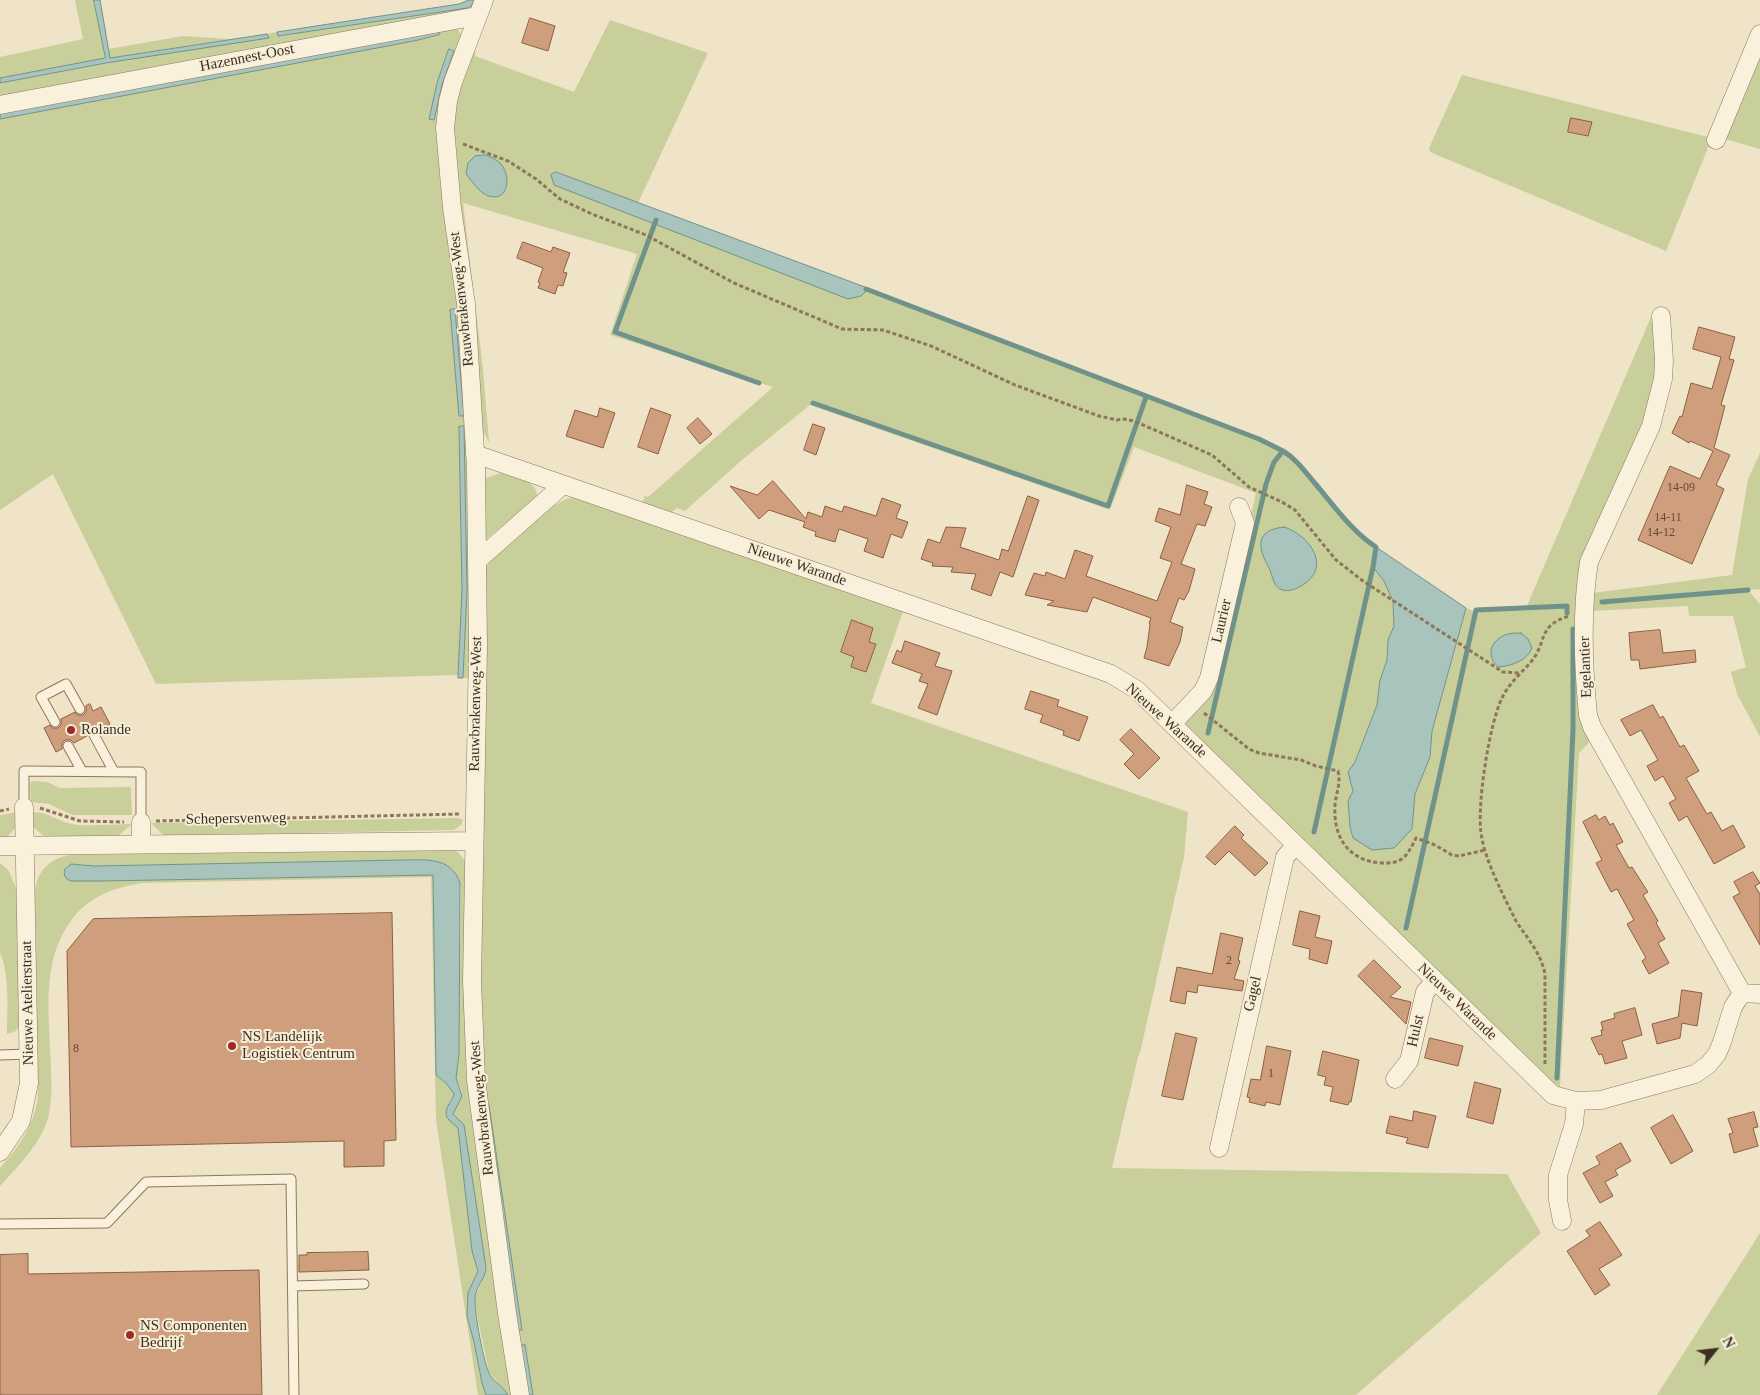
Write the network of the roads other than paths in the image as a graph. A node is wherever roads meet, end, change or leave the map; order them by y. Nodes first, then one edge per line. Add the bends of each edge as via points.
1 (481, 8) edge
2 (1760, 34) edge
3 (0, 104) edge
4 (1716, 140) dead end
5 (1662, 316) dead end
6 (475, 454) junction
7 (563, 485) junction
8 (1239, 507) dead end
9 (476, 561) junction
10 (80, 710) dead end
11 (55, 722) dead end
12 (1172, 724) junction
13 (92, 733) dead end
14 (68, 746) dead end
15 (82, 772) junction
16 (114, 772) junction
17 (24, 807) joint
18 (141, 822) joint
19 (474, 841) junction
20 (141, 844) junction
21 (1296, 845) junction
22 (0, 846) edge
23 (25, 846) junction
24 (1435, 981) junction
25 (1742, 993) junction
26 (1760, 994) edge
27 (28, 1054) junction
28 (0, 1055) edge
29 (1395, 1079) dead end
30 (1576, 1101) junction
31 (1219, 1148) dead end
32 (0, 1152) edge
33 (1562, 1221) dead end
34 (0, 1224) edge
35 (364, 1284) dead end
36 (292, 1286) junction
37 (294, 1395) edge
38 (520, 1395) edge

1 - 3 street, Hazennest-Oost
1 - 6 street, Rauwbrakenweg-West via 453,82 446,138 466,304
2 - 4 street
5 - 25 street, Egelantier via 1663,379 1651,426 1589,562 1584,614 1587,703 1592,727
6 - 7 street, Nieuwe Warande
6 - 9 street, Rauwbrakenweg-West
7 - 9 street
7 - 12 street, Nieuwe Warande via 1111,674 1137,690
8 - 12 street, Laurier via 1245,524 1209,678 1203,691
9 - 19 street, Rauwbrakenweg-West via 478,647
10 - 11 lane via 66,684 41,697
12 - 21 street, Nieuwe Warande
13 - 16 lane
14 - 15 lane
15 - 16 lane
15 - 17 lane via 24,771
16 - 18 lane via 141,772
17 - 23 street, Nieuwe Atelierstraat
18 - 20 street
19 - 20 street, Schepersvenweg
19 - 38 street, Rauwbrakenweg-West via 472,981 476,1080
20 - 23 street, Schepersvenweg
21 - 24 street, Nieuwe Warande
21 - 31 street, Gagel via 1285,857
22 - 23 street, Schepersvenweg
23 - 27 street, Nieuwe Atelierstraat
24 - 29 street, Hulst via 1425,992 1409,1061
24 - 30 street, Nieuwe Warande via 1553,1094
25 - 26 street
25 - 30 street, Nieuwe Warande via 1733,1007 1717,1054 1708,1065 1694,1074 1601,1100
27 - 28 lane
27 - 32 street, Nieuwe Atelierstraat via 29,1083 22,1121
30 - 33 street via 1574,1124 1558,1175
34 - 36 lane via 107,1223 146,1182 291,1179
35 - 36 lane
36 - 37 lane

